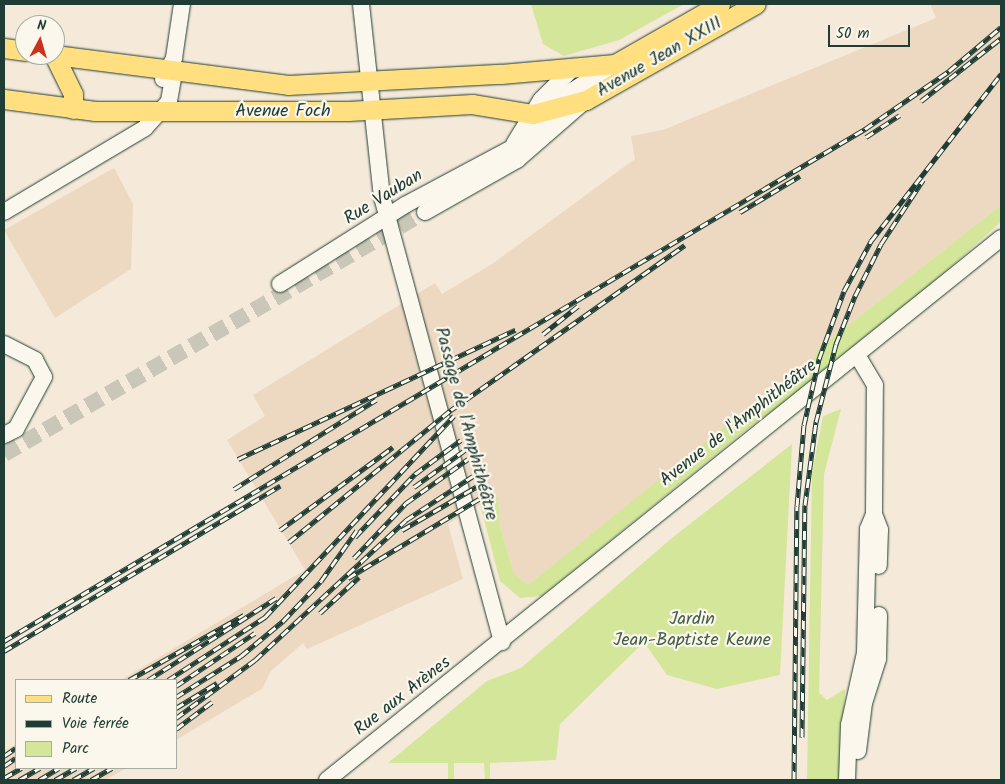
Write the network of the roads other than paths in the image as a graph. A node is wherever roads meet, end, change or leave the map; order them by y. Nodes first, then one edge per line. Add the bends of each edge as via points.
1 (182, 4) edge
2 (361, 4) edge
3 (720, 4) edge
4 (756, 4) edge
5 (65, 56) edge
6 (615, 64) junction
7 (60, 65) edge
8 (574, 67) junction
9 (539, 70) joint
10 (169, 71) junction
11 (370, 83) junction
12 (4, 99) edge
13 (586, 100) junction
14 (561, 107) junction
15 (73, 109) junction
16 (372, 110) junction
17 (162, 111) junction
18 (533, 114) junction
19 (511, 148) junction
20 (4, 212) edge
21 (425, 212) tunnel mouth
22 (388, 217) junction
23 (1001, 238) edge
24 (280, 284) dead end
25 (4, 344) edge
26 (858, 357) junction
27 (4, 435) edge
28 (874, 514) junction
29 (502, 642) junction
30 (327, 780) edge
31 (847, 780) edge
32 (858, 780) edge

1 - 10 main road
2 - 11 main road, Passage de l'Amphithéâtre
3 - 6 main road, Avenue Jean XXIII
4 - 13 main road, Avenue Jean XXIII
5 - 10 main road, Avenue Foch
6 - 8 main road, Avenue Jean XXIII
6 - 18 main road
7 - 15 main road via 73,94
8 - 9 main road, Avenue Jean XXIII
8 - 18 main road, Rue Vauban
9 - 11 main road, Avenue Foch
10 - 11 main road, Avenue Foch via 264,84
10 - 17 main road via 173,78 169,101
11 - 16 main road, Passage de l'Amphithéâtre
12 - 15 main road, Avenue Foch
13 - 14 main road, Avenue Jean XXIII
13 - 21 main road, Rue Vauban via 517,160
14 - 18 main road, Avenue Foch
14 - 19 main road, Rue Vauban via 525,141
15 - 17 main road, Avenue Foch
16 - 17 main road, Avenue Foch
16 - 18 main road, Avenue Foch via 472,104
16 - 22 main road, Passage de l'Amphithéâtre
17 - 20 main road via 145,128
18 - 19 main road, Rue Vauban
19 - 22 main road, Rue Vauban
22 - 24 main road, Rue Vauban
22 - 29 main road, Passage de l'Amphithéâtre
23 - 26 main road, Avenue de l'Amphithéâtre
25 - 27 main road via 40,364 43,383 16,429
26 - 28 main road via 874,385
26 - 29 main road, Avenue de l'Amphithéâtre via 655,514
28 - 31 main road via 868,529 865,653 849,725
28 - 32 main road via 880,530 878,659 861,718
29 - 30 main road, Rue aux Arènes

